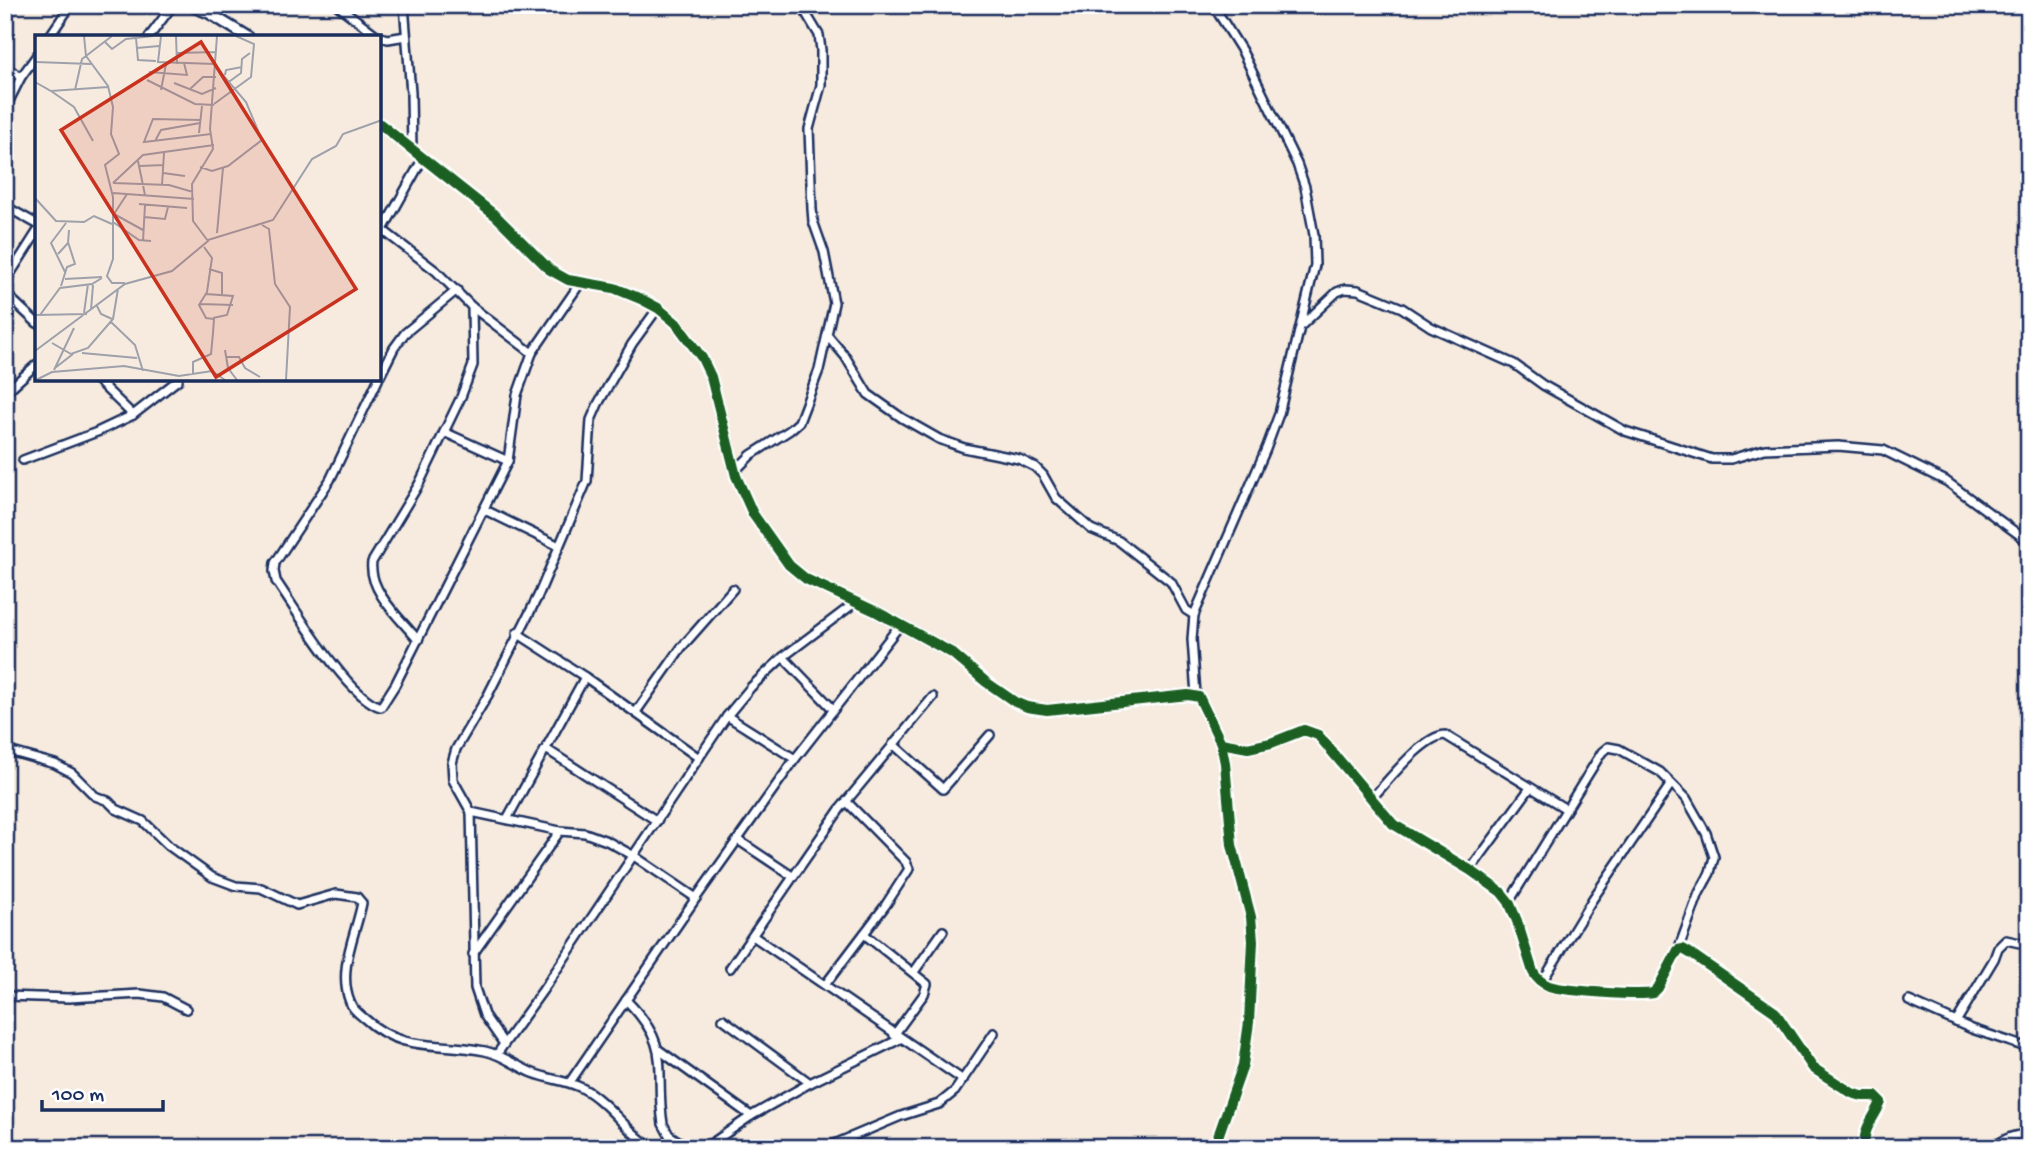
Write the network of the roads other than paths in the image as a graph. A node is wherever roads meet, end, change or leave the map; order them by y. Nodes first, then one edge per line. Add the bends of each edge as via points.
1 (71, 5) edge
2 (173, 5) edge
3 (209, 5) edge
4 (338, 5) edge
5 (404, 5) edge
6 (801, 5) edge
7 (1213, 5) edge
8 (192, 7) edge
9 (50, 35) edge
10 (150, 35) edge
11 (245, 35) edge
12 (377, 35) edge
13 (405, 36) junction
14 (382, 38) edge
15 (35, 58) edge
16 (5, 67) edge
17 (21, 77) junction
18 (5, 109) edge
19 (382, 126) edge
20 (412, 150) junction
21 (422, 160) junction
22 (5, 206) edge
23 (35, 223) edge
24 (382, 233) edge
25 (35, 235) edge
26 (5, 282) edge
27 (581, 282) junction
28 (457, 290) junction
29 (5, 293) edge
30 (472, 307) junction
31 (658, 308) junction
32 (35, 321) edge
33 (1301, 326) junction
34 (828, 336) junction
35 (532, 353) junction
36 (35, 366) edge
37 (382, 372) edge
38 (99, 382) edge
39 (175, 382) edge
40 (377, 382) edge
41 (5, 393) edge
42 (133, 415) junction
43 (444, 432) junction
44 (23, 460) dead end
45 (508, 461) junction
46 (735, 471) junction
47 (485, 510) junction
48 (2029, 542) edge
49 (559, 546) junction
50 (733, 589) dead end
51 (856, 602) junction
52 (1194, 615) junction
53 (900, 625) junction
54 (517, 633) junction
55 (418, 640) junction
56 (783, 657) junction
57 (585, 677) junction
58 (1196, 695) junction
59 (933, 697) dead end
60 (834, 709) junction
61 (636, 712) junction
62 (727, 716) junction
63 (990, 735) dead end
64 (1221, 743) junction
65 (893, 744) junction
66 (546, 749) junction
67 (5, 750) edge
68 (699, 758) junction
69 (795, 759) junction
70 (1671, 784) junction
71 (1530, 788) junction
72 (1372, 798) junction
73 (847, 802) junction
74 (1566, 809) junction
75 (471, 812) junction
76 (507, 819) junction
77 (657, 821) junction
78 (560, 831) junction
79 (738, 840) junction
80 (634, 856) junction
81 (1470, 870) junction
82 (792, 876) junction
83 (696, 898) junction
84 (1509, 902) junction
85 (943, 931) dead end
86 (864, 934) junction
87 (753, 936) junction
88 (2029, 945) edge
89 (1678, 950) junction
90 (472, 955) junction
91 (730, 968) dead end
92 (914, 972) junction
93 (1542, 982) junction
94 (825, 985) junction
95 (5, 996) edge
96 (626, 1000) junction
97 (1909, 1001) dead end
98 (186, 1009) dead end
99 (723, 1019) dead end
100 (1956, 1022) junction
101 (994, 1033) dead end
102 (897, 1037) junction
103 (504, 1044) junction
104 (2029, 1048) edge
105 (659, 1051) junction
106 (497, 1054) junction
107 (963, 1080) junction
108 (570, 1082) junction
109 (810, 1083) junction
110 (751, 1115) junction
111 (2029, 1134) edge
112 (652, 1148) edge
113 (689, 1148) edge
114 (705, 1148) edge
115 (825, 1148) edge
116 (1214, 1148) edge
117 (1865, 1148) edge
118 (1994, 1148) edge

1 - 9 street
2 - 10 street
3 - 8 street
4 - 12 street
5 - 13 street
6 - 34 street via 819,35 821,50 821,85 809,129 813,221 834,303
7 - 33 street via 1242,51 1304,187 1315,265
8 - 11 street
13 - 14 street
13 - 20 street
15 - 17 street
16 - 17 street
17 - 18 street
19 - 20 street
20 - 21 street
21 - 24 street
21 - 27 street via 496,215 550,270
22 - 23 street
24 - 28 street
25 - 26 street
27 - 31 street via 614,288
27 - 35 street
28 - 30 street
28 - 37 street via 405,333
29 - 32 street
30 - 35 street
30 - 43 street via 473,365
31 - 46 street via 676,323 711,377
31 - 49 street via 597,404 591,420 587,481
33 - 48 street via 1337,292 1358,290 1514,364 1625,431 1712,459 1731,459 1765,449 1838,446 1883,450 1946,481
33 - 52 street via 1279,414
34 - 46 street via 799,422
34 - 52 street via 868,394 939,439 1035,467 1056,498 1091,529 1119,541 1171,582 1186,610
35 - 45 street via 517,395
36 - 41 street
38 - 42 street
39 - 42 street
40 - 55 street via 330,480 275,564 275,581 331,660 360,695 378,707 386,703
42 - 44 street
43 - 45 street
43 - 55 street via 372,562 371,573 380,593
45 - 47 street
46 - 51 street via 753,514 789,565 806,579
47 - 49 street
47 - 55 street
49 - 54 street
50 - 61 street via 681,648
51 - 53 street
51 - 56 street
52 - 58 street
53 - 58 street via 952,653 986,682 1027,707 1047,710
53 - 60 street
54 - 57 street
54 - 75 street via 452,763 453,780
56 - 60 street
56 - 62 street
57 - 61 street
57 - 66 street
58 - 64 street
59 - 65 street
60 - 69 street
61 - 68 street
62 - 68 street
62 - 69 street
63 - 65 street via 943,789
64 - 72 street via 1248,748 1309,731 1330,747
64 - 116 street via 1232,845 1253,941 1250,1022 1242,1065
65 - 73 street
66 - 76 street
66 - 77 street
67 - 106 street via 72,773 95,796 143,821 212,877 236,886 261,888 293,905 336,894 357,897 362,903 346,972 355,1010 381,1032 401,1041
68 - 77 street
69 - 79 street
70 - 74 street via 1637,758 1608,747
70 - 89 street via 1686,798 1714,857
70 - 93 street
71 - 72 street via 1463,745 1438,735
71 - 74 street
71 - 81 street
72 - 81 street via 1393,824
73 - 82 street
73 - 86 street via 909,869
74 - 84 street
75 - 76 street
75 - 90 street
76 - 78 street
77 - 80 street
78 - 80 street via 585,833
78 - 90 street
79 - 82 street
79 - 83 street
80 - 83 street
80 - 103 street
81 - 84 street
82 - 87 street
83 - 96 street
84 - 93 street via 1528,963
85 - 92 street
86 - 92 street
86 - 94 street
87 - 91 street
87 - 94 street
88 - 100 street via 2001,943
89 - 93 street via 1653,993 1562,988
89 - 117 street via 1693,955 1766,1004 1814,1068 1835,1084 1852,1093 1880,1098 1867,1126
90 - 103 street via 475,988 484,1014
92 - 102 street via 928,987
94 - 102 street
95 - 98 street via 140,993 163,997
96 - 105 street via 644,1019
96 - 108 street
97 - 100 street
99 - 109 street
100 - 104 street
101 - 107 street
102 - 107 street
102 - 109 street
103 - 106 street
105 - 110 street
105 - 113 street via 663,1124 669,1135
106 - 108 street via 533,1073
107 - 115 street via 939,1104
108 - 112 street via 596,1097
109 - 110 street
110 - 114 street
111 - 118 street via 2015,1135

